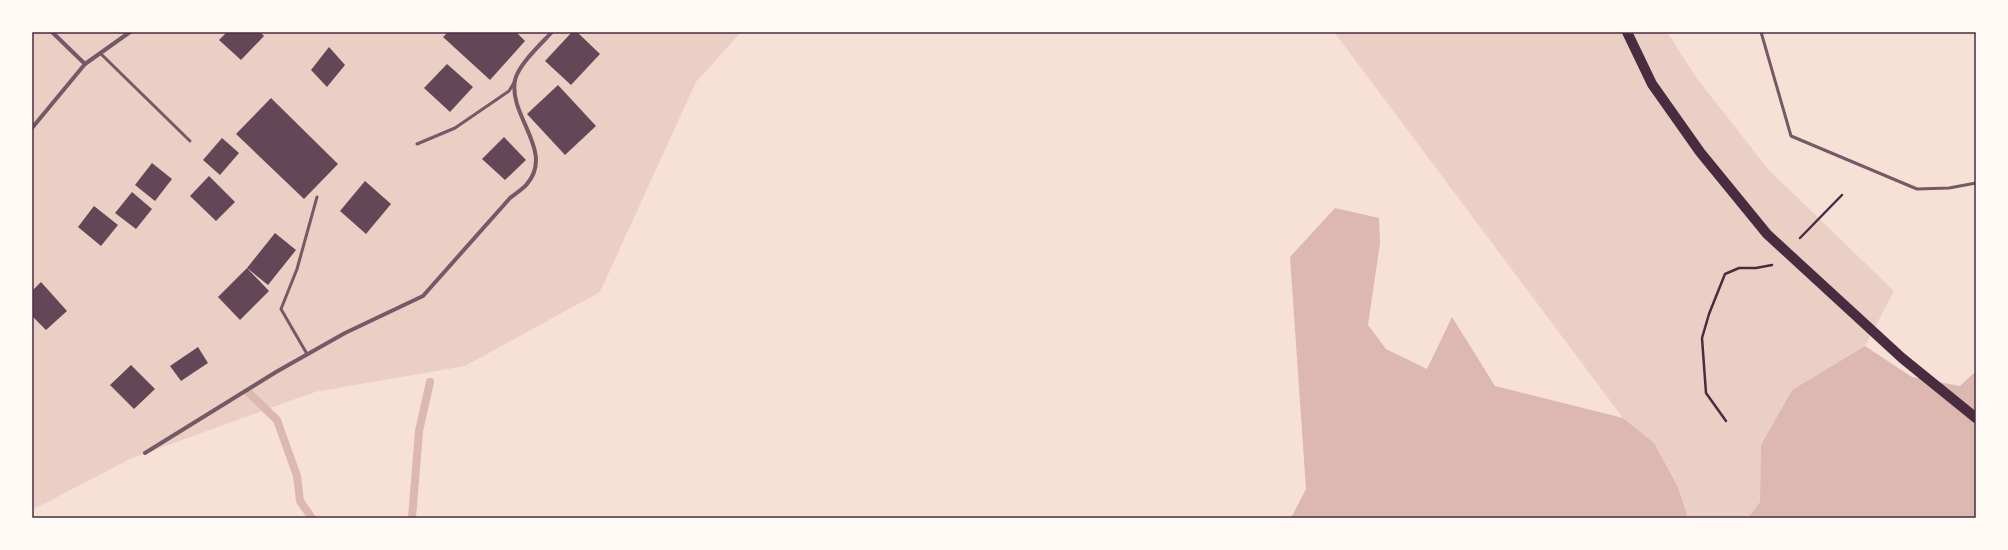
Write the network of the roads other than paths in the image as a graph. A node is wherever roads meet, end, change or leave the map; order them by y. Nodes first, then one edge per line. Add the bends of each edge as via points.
1 (52, 32) edge
2 (130, 32) edge
3 (552, 32) edge
4 (1627, 32) edge
5 (1761, 32) edge
6 (100, 54) junction
7 (85, 64) junction
8 (515, 80) junction
9 (32, 128) edge
10 (190, 141) dead end
11 (417, 144) dead end
12 (1976, 183) edge
13 (317, 197) dead end
14 (307, 354) junction
15 (1976, 418) edge
16 (145, 453) dead end

1 - 7 street
2 - 6 street
3 - 8 street via 526,60
4 - 15 main road via 1652,84 1700,152 1767,234 1902,358
5 - 12 lane via 1791,136 1917,189 1949,188
6 - 7 street
6 - 10 lane
7 - 9 street
8 - 11 lane via 509,91 455,128
8 - 14 street via 516,104 535,148 535,169 527,184 510,198 423,296 344,333
13 - 14 lane via 297,270 281,309
14 - 16 street

